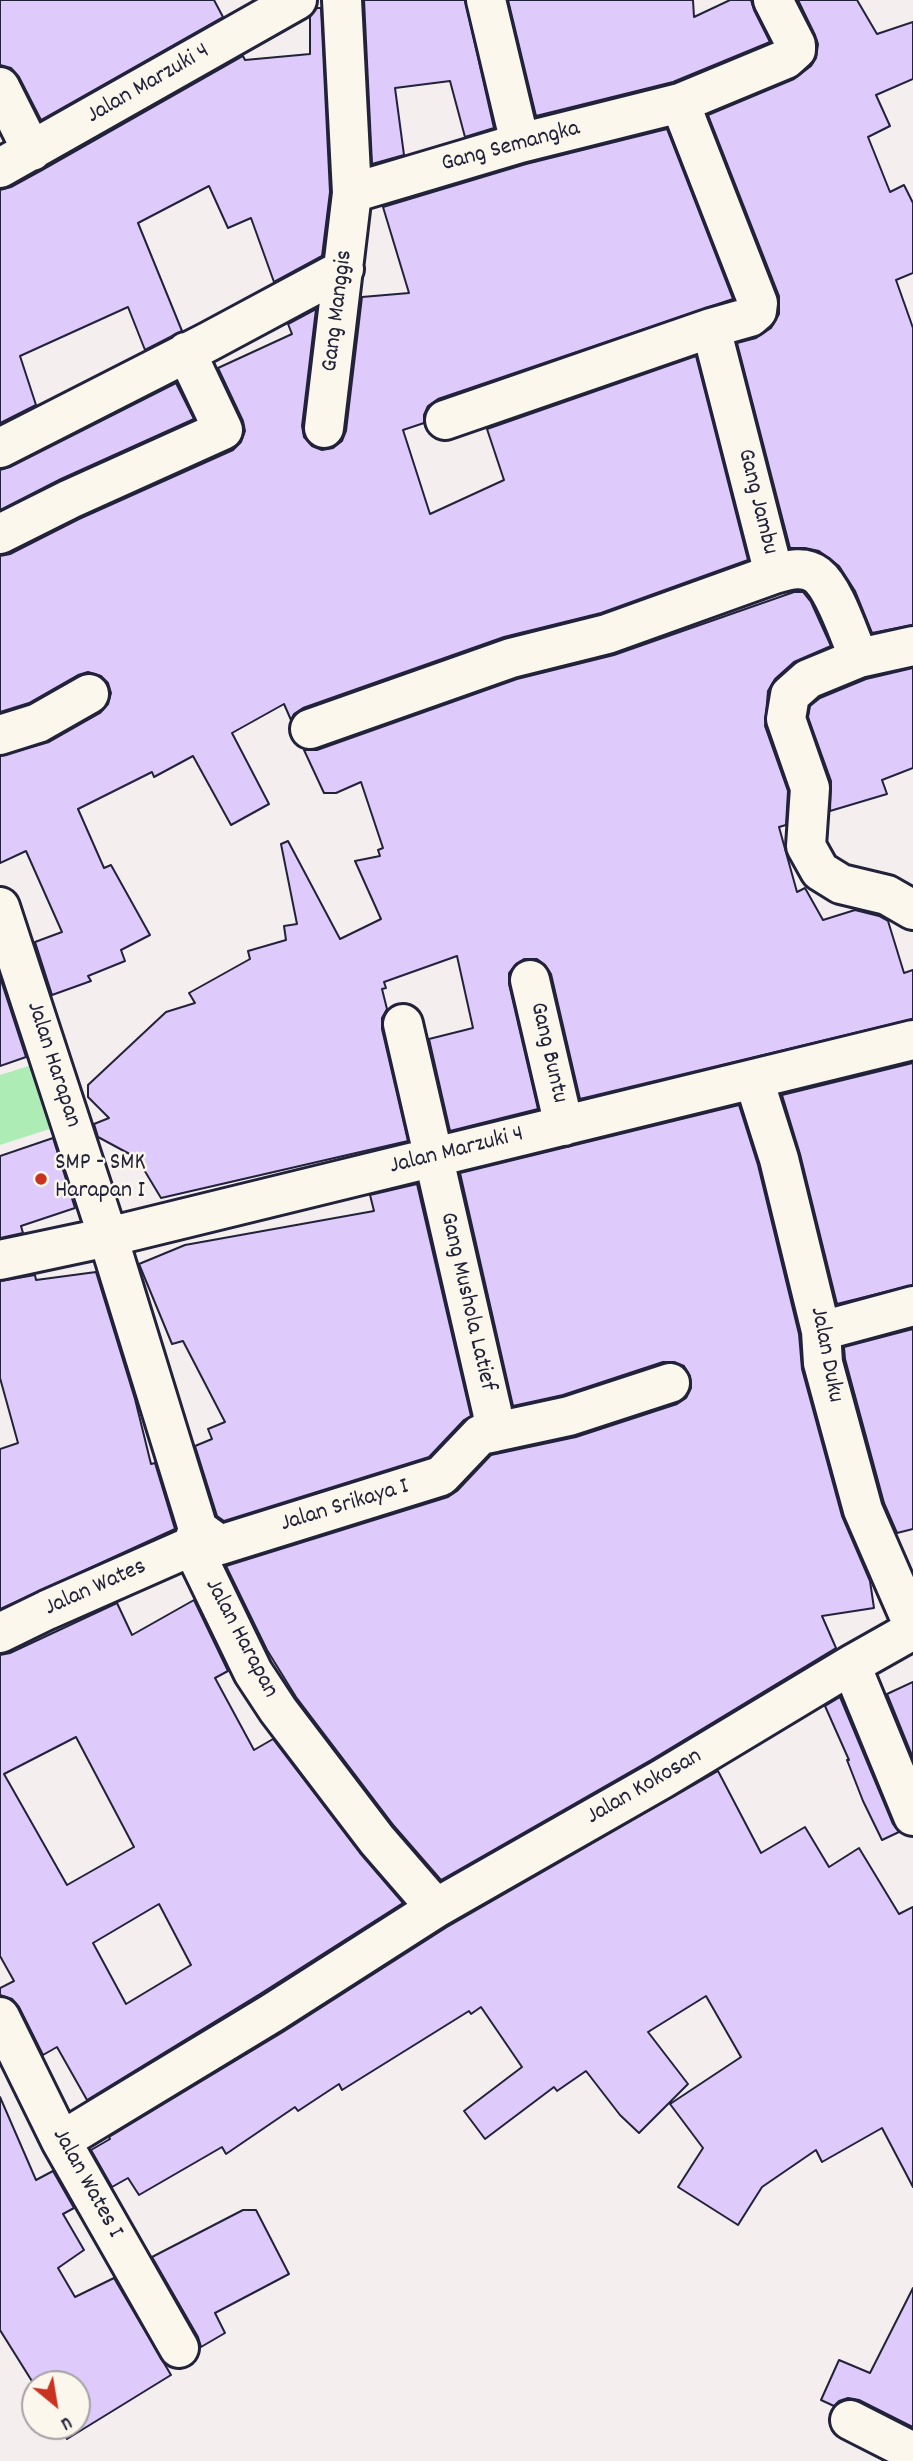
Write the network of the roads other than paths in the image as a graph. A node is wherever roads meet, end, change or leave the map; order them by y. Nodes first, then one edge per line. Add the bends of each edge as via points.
1 (342, 0) edge
2 (486, 0) edge
3 (773, 0) edge
4 (293, 1) edge
5 (0, 87) edge
6 (680, 103) junction
7 (520, 143) junction
8 (16, 160) edge
9 (352, 193) junction
10 (344, 269) junction
11 (711, 328) junction
12 (186, 352) junction
13 (444, 420) dead end
14 (324, 428) dead end
15 (0, 448) edge
16 (0, 534) edge
17 (774, 574) junction
18 (913, 646) edge
19 (859, 658) junction
20 (89, 694) dead end
21 (310, 729) dead end
22 (0, 734) edge
23 (0, 907) edge
24 (913, 910) edge
25 (530, 980) dead end
26 (403, 1024) dead end
27 (913, 1040) edge
28 (754, 1080) junction
29 (564, 1126) junction
30 (432, 1157) junction
31 (108, 1237) junction
32 (0, 1260) edge
33 (913, 1306) edge
34 (821, 1331) junction
35 (670, 1383) dead end
36 (487, 1434) junction
37 (195, 1538) junction
38 (913, 1625) edge
39 (913, 1630) edge
40 (0, 1633) edge
41 (851, 1665) junction
42 (913, 1816) edge
43 (436, 1908) junction
44 (0, 2017) edge
45 (61, 2141) junction
46 (178, 2348) dead end
47 (850, 2420) dead end
48 (913, 2452) edge

1 - 9 street
2 - 7 street
3 - 6 street, Gang Semangka via 796,45 793,54
4 - 8 street, Jalan Marzuki 4
5 - 8 street
6 - 7 street, Gang Semangka
6 - 11 street via 758,303 750,317
7 - 9 street, Gang Semangka
9 - 10 street, Gang Manggis
10 - 12 street
10 - 14 street, Gang Manggis
11 - 13 street
11 - 17 street, Gang Jambu
12 - 15 street
12 - 16 street via 223,430
17 - 19 street, Gang Jambu via 794,568 816,574 830,593
17 - 21 street via 607,634 511,659
18 - 19 street
19 - 24 street via 808,679 790,695 786,719 810,788 806,846 820,871 841,884 887,895
20 - 22 street via 38,723
23 - 31 street, Jalan Harapan
25 - 29 street, Gang Buntu
26 - 30 street, Gang Mushola Latief
27 - 28 street, Jalan Marzuki 4
28 - 29 street, Jalan Marzuki 4
28 - 34 street, Jalan Duku via 779,1159
29 - 30 street, Jalan Marzuki 4
30 - 31 street, Jalan Marzuki 4
30 - 36 street, Gang Mushola Latief via 492,1410
31 - 32 street, Jalan Marzuki 4
31 - 37 street, Jalan Harapan
33 - 34 street
34 - 38 street, Jalan Duku via 822,1363 863,1510
35 - 36 street via 569,1416
36 - 37 street, Jalan Srikaya I via 441,1476 220,1545
37 - 40 street, Jalan Wates
37 - 43 street, Jalan Harapan via 253,1672 369,1830
39 - 41 street
41 - 42 street
41 - 43 street, Jalan Kokosan
43 - 45 street
44 - 45 street, Jalan Wates I
45 - 46 street, Jalan Wates I
47 - 48 street

